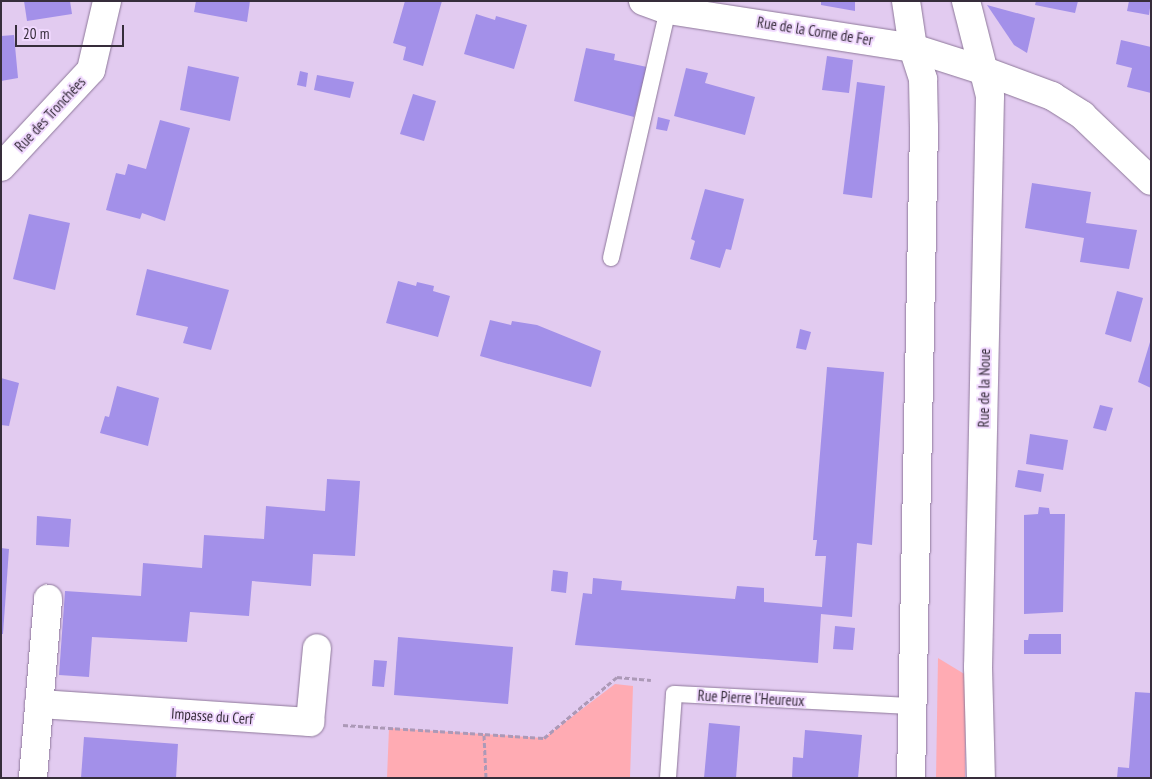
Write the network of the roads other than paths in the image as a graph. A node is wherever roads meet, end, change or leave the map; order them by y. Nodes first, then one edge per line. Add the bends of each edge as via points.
1 (108, 1) edge
2 (643, 1) edge
3 (906, 1) edge
4 (966, 1) edge
5 (668, 10) junction
6 (913, 48) junction
7 (985, 71) junction
8 (1, 167) edge
9 (1151, 182) edge
10 (611, 258) dead end
11 (48, 599) dead end
12 (317, 648) dead end
13 (39, 704) junction
14 (912, 706) junction
15 (33, 778) edge
16 (668, 778) edge
17 (912, 778) edge
18 (981, 778) edge

1 - 8 street, Rue des Tronchées via 91,70
2 - 5 street, Rue de la Corne de Fer
3 - 6 street
4 - 7 street, Rue de la Noue
5 - 6 street, Rue de la Corne de Fer
5 - 10 lane
6 - 7 street, Rue de la Corne de Fer
6 - 14 street via 924,79 924,127 916,650
7 - 9 street, Rue de la Corne de Fer via 1052,96 1082,115
7 - 18 street, Rue de la Noue via 990,96 990,128 978,667
11 - 13 street
12 - 13 street, Impasse du Cerf via 310,722
13 - 15 street
14 - 16 lane, Rue Pierre l'Heureux via 674,694
14 - 17 street

